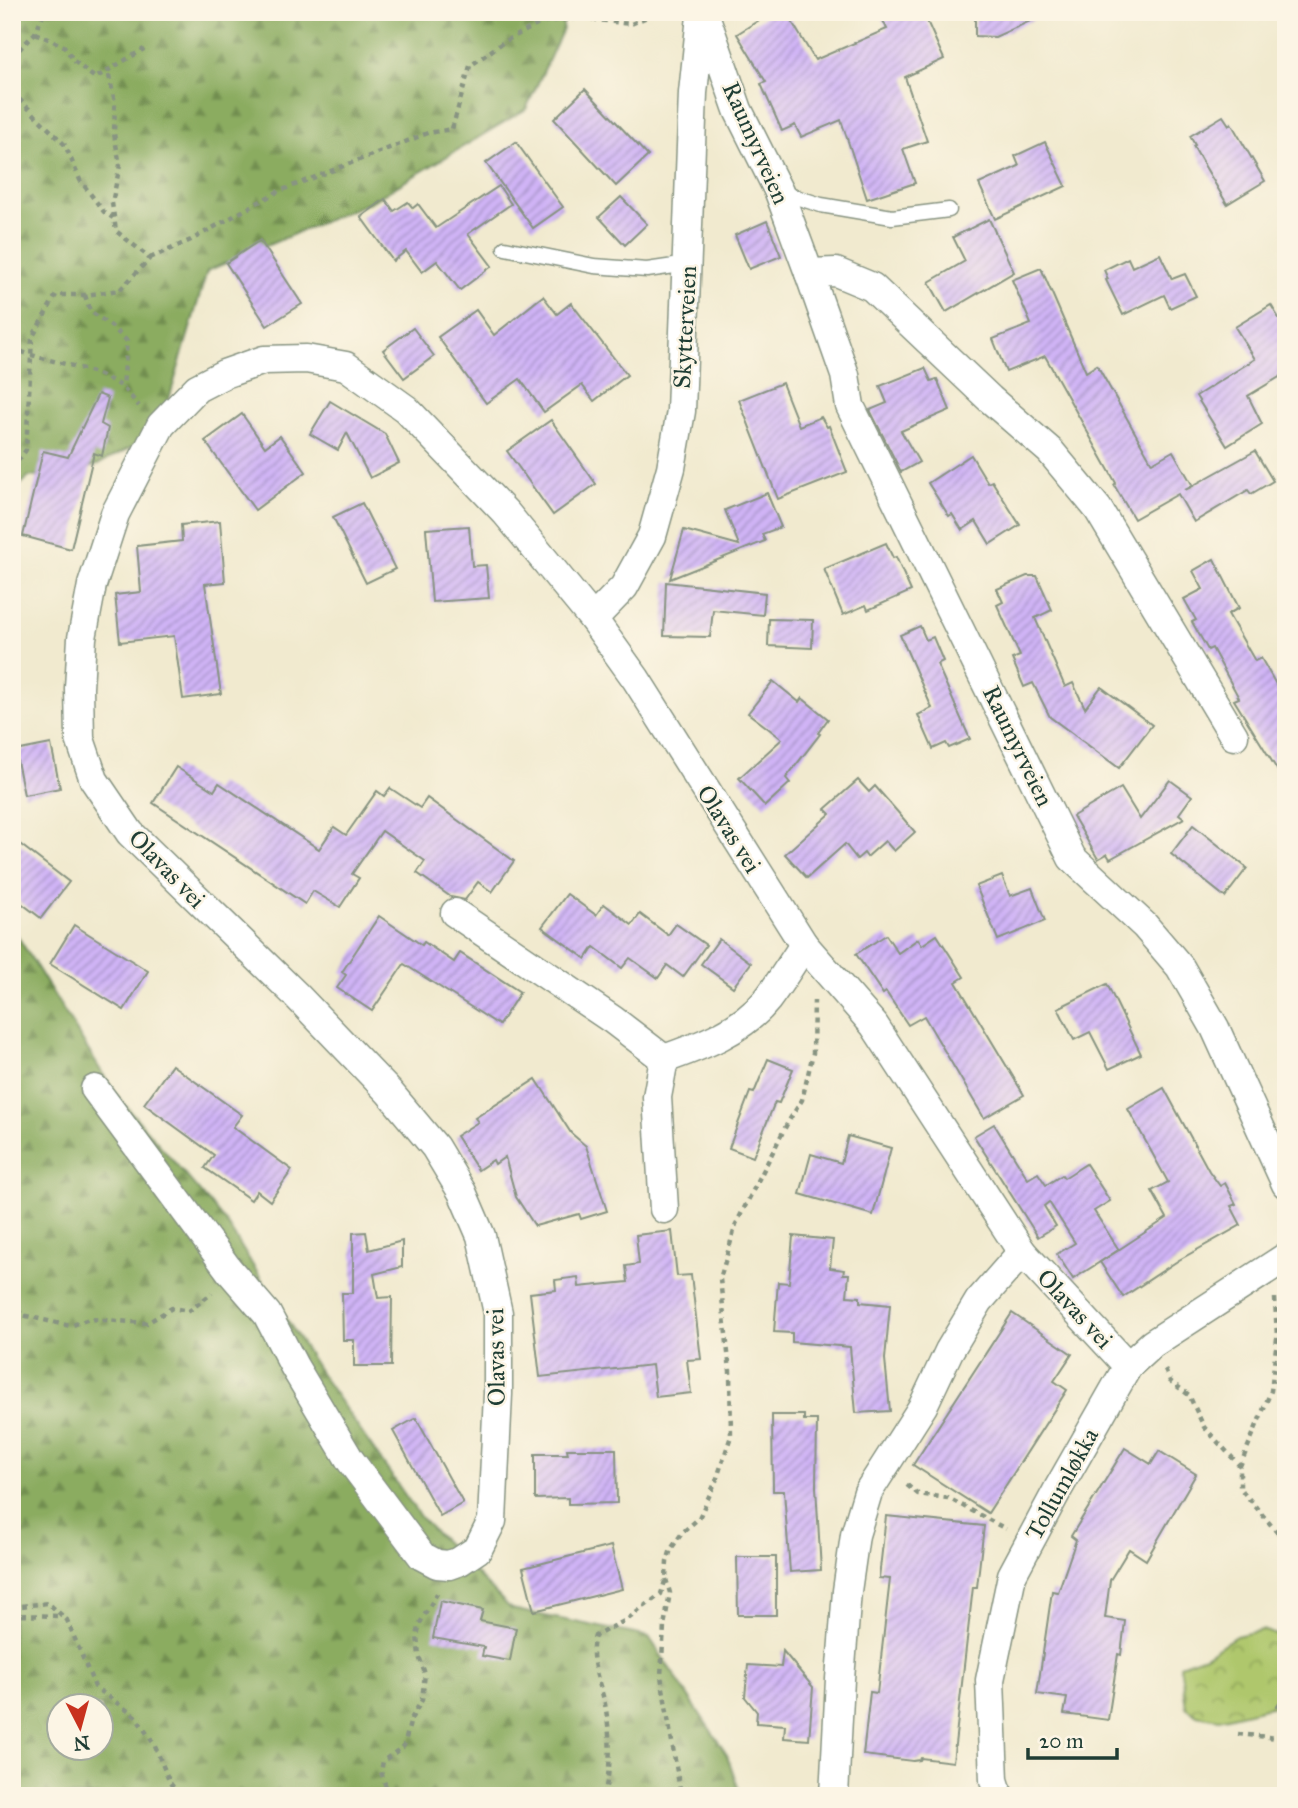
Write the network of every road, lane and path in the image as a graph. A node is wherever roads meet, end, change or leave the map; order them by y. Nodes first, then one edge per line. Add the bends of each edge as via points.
1 (44, 12) edge
2 (658, 12) edge
3 (703, 12) edge
4 (35, 33) junction
5 (144, 49) dead end
6 (12, 57) edge
7 (108, 71) junction
8 (12, 92) edge
9 (779, 192) junction
10 (949, 210) dead end
11 (114, 219) junction
12 (505, 248) dead end
13 (150, 258) junction
14 (688, 264) junction
15 (809, 273) junction
16 (85, 295) junction
17 (12, 348) edge
18 (30, 356) junction
19 (123, 387) junction
20 (161, 425) junction
21 (12, 469) edge
22 (593, 619) junction
23 (1234, 736) dead end
24 (455, 913) dead end
25 (800, 950) junction
26 (664, 1059) junction
27 (95, 1089) dead end
28 (1286, 1184) edge
29 (664, 1209) dead end
30 (1022, 1252) junction
31 (1280, 1261) edge
32 (229, 1270) junction
33 (12, 1301) edge
34 (1152, 1344) junction
35 (1128, 1366) junction
36 (1240, 1466) junction
37 (884, 1467) junction
38 (988, 1520) dead end
39 (1286, 1544) edge
40 (437, 1564) junction
41 (666, 1578) junction
42 (12, 1607) edge
43 (12, 1615) edge
44 (63, 1616) junction
45 (1286, 1628) edge
46 (1286, 1644) edge
47 (1286, 1694) edge
48 (1286, 1717) edge
49 (1238, 1734) dead end
50 (1286, 1739) edge
51 (180, 1796) edge
52 (389, 1796) edge
53 (603, 1796) edge
54 (681, 1796) edge
55 (834, 1796) edge
56 (999, 1796) edge

1 - 4 path
2 - 13 path via 631,24 581,18 542,22 470,65 452,129 428,133 277,192
3 - 9 street, Raumyrveien via 738,110
3 - 14 street, Skytterveien via 693,93
4 - 6 path
4 - 7 path via 64,46 95,78
5 - 7 path
7 - 11 path via 120,165 112,203
8 - 11 path via 65,145 80,180
9 - 10 lane via 821,205 892,217
9 - 15 street, Raumyrveien
11 - 13 path via 116,232
12 - 14 lane via 594,266 648,270
13 - 16 path via 120,290
14 - 22 street, Skytterveien via 681,411 671,468 652,536 624,587
15 - 23 street via 836,272 872,287 1050,451 1098,509
15 - 28 street, Raumyrveien via 845,374 850,406 1072,858 1145,926 1180,967 1215,1028
16 - 18 path via 56,295 32,338
16 - 19 path via 90,311 127,341
17 - 18 path
18 - 19 path
18 - 21 path via 26,450
19 - 20 path
20 - 22 street, Olavas vei via 197,388 264,360 306,359 346,366 406,409 506,513
20 - 40 street, Olavas vei via 115,514 92,584 82,638 80,739 94,780 130,833 389,1092 435,1147 472,1214 498,1313 492,1521 478,1549 460,1561
22 - 25 street, Olavas vei via 636,679
24 - 26 street
25 - 26 street via 766,1002 737,1028
25 - 30 street, Olavas vei via 874,1025
25 - 41 path via 814,990 809,1078 802,1100 736,1224 720,1279 730,1370 731,1436 699,1518 671,1549
26 - 29 street via 657,1097
27 - 32 street
30 - 35 street, Olavas vei
30 - 37 street, Olavas vei via 979,1301 923,1406
31 - 34 street, Tollumløkka
31 - 36 path via 1271,1391
32 - 33 path via 210,1296 189,1311 172,1308 147,1323 89,1319 70,1326 22,1315
32 - 40 street via 267,1314 350,1460 422,1556
34 - 35 street, Tollumløkka
34 - 36 path via 1170,1381 1189,1395 1204,1427
35 - 56 street, Tollumløkka via 1012,1575 990,1680 994,1780
36 - 39 path via 1240,1488
37 - 38 path via 918,1494 948,1498
37 - 55 street, Olavas vei via 869,1492 855,1535
40 - 52 path via 443,1580 417,1636 425,1674 422,1700 404,1746 383,1760 381,1772
41 - 53 path via 662,1594 595,1636 594,1660 605,1704 609,1755
41 - 54 path via 670,1593 661,1676
42 - 44 path via 48,1603
43 - 44 path
44 - 51 path via 95,1687 135,1716
45 - 46 path
47 - 48 path via 1278,1706
49 - 50 path

